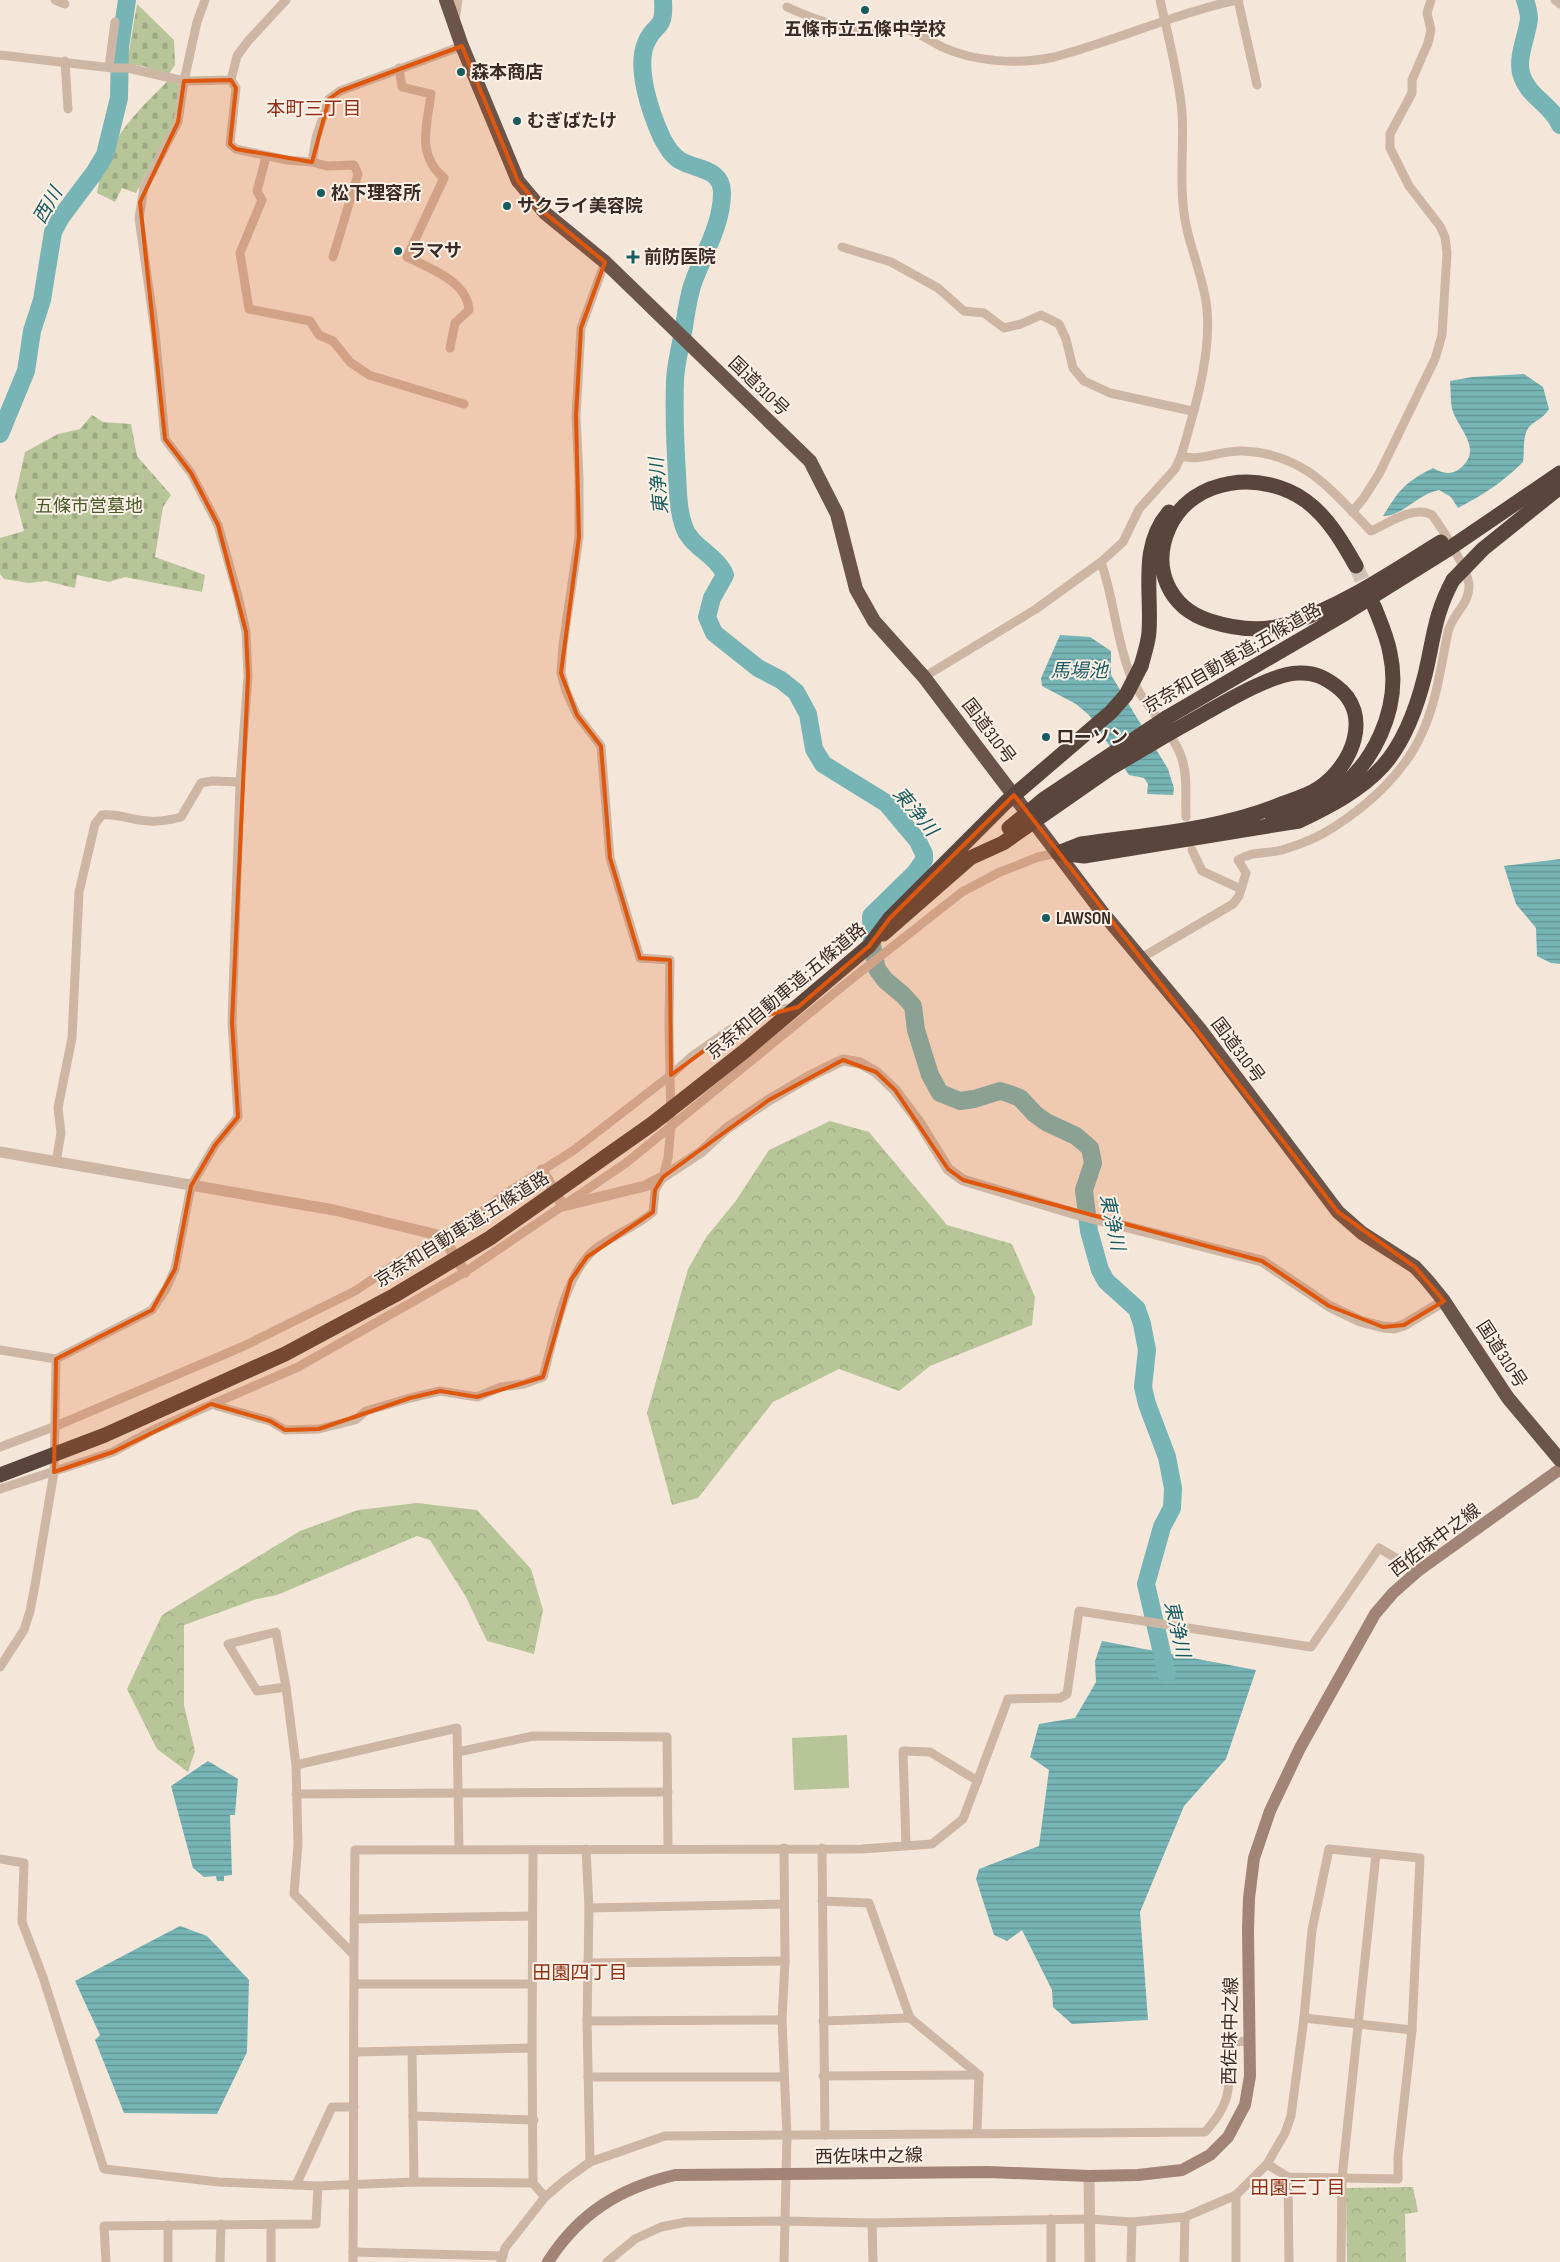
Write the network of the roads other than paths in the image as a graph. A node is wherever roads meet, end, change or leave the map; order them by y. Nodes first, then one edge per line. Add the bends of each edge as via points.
1 (55, 0) edge
2 (205, 0) edge
3 (286, 0) edge
4 (446, 0) edge
5 (458, 0) edge
6 (1160, 0) edge
7 (1239, 0) edge
8 (1430, 0) edge
9 (1555, 0) edge
10 (65, 4) dead end
11 (1560, 4) edge
12 (787, 8) dead end
13 (1165, 20) junction
14 (115, 22) dead end
15 (455, 22) junction
16 (462, 46) junction
17 (0, 55) edge
18 (65, 61) junction
19 (110, 68) junction
20 (399, 68) junction
21 (231, 80) junction
22 (184, 81) junction
23 (1257, 84) dead end
24 (68, 109) dead end
25 (266, 157) junction
26 (312, 162) junction
27 (842, 247) dead end
28 (333, 257) dead end
29 (605, 262) junction
30 (450, 348) dead end
31 (464, 404) dead end
32 (1192, 411) junction
33 (1181, 456) junction
34 (1560, 473) edge
35 (1560, 487) edge
36 (1352, 512) junction
37 (1444, 546) junction
38 (1101, 562) junction
39 (924, 677) junction
40 (1170, 724) junction
41 (240, 782) junction
42 (1357, 788) junction
43 (1186, 817) dead end
44 (1231, 822) junction
45 (1192, 850) dead end
46 (1058, 853) junction
47 (1241, 889) junction
48 (869, 946) junction
49 (1141, 958) junction
50 (816, 1007) junction
51 (671, 1075) junction
52 (672, 1126) junction
53 (0, 1152) edge
54 (56, 1162) junction
55 (542, 1170) junction
56 (663, 1177) junction
57 (191, 1186) junction
58 (563, 1206) junction
59 (442, 1236) junction
60 (465, 1272) junction
61 (1444, 1301) junction
62 (0, 1350) edge
63 (56, 1359) junction
64 (214, 1403) junction
65 (56, 1426) junction
66 (0, 1447) edge
67 (1560, 1460) edge
68 (1560, 1469) edge
69 (54, 1472) junction
70 (0, 1475) edge
71 (0, 1489) edge
72 (1418, 1571) junction
73 (0, 1667) edge
74 (286, 1687) junction
75 (458, 1752) junction
76 (296, 1765) junction
77 (978, 1781) junction
78 (459, 1792) junction
79 (668, 1792) junction
80 (296, 1794) junction
81 (906, 1846) junction
82 (668, 1848) junction
83 (784, 1848) junction
84 (822, 1848) junction
85 (459, 1849) junction
86 (586, 1849) junction
87 (533, 1850) junction
88 (1376, 1854) junction
89 (0, 1858) edge
90 (822, 1901) junction
91 (784, 1904) junction
92 (589, 1908) junction
93 (532, 1916) junction
94 (354, 1919) junction
95 (352, 1953) junction
96 (785, 1962) junction
97 (588, 1963) junction
98 (354, 1984) junction
99 (532, 1984) junction
100 (910, 2018) junction
101 (1304, 2018) junction
102 (782, 2020) junction
103 (587, 2021) junction
104 (823, 2021) junction
105 (1358, 2024) junction
106 (1412, 2030) junction
107 (1250, 2041) junction
108 (532, 2048) junction
109 (412, 2051) junction
110 (355, 2052) junction
111 (979, 2075) junction
112 (823, 2076) junction
113 (588, 2077) junction
114 (783, 2077) junction
115 (354, 2107) junction
116 (413, 2116) junction
117 (534, 2120) junction
118 (977, 2133) junction
119 (825, 2135) junction
120 (786, 2136) junction
121 (590, 2162) junction
122 (1267, 2164) junction
123 (786, 2174) junction
124 (1089, 2176) junction
125 (1288, 2178) junction
126 (1342, 2178) junction
127 (414, 2182) junction
128 (533, 2183) junction
129 (296, 2184) junction
130 (352, 2184) junction
131 (318, 2186) junction
132 (1236, 2195) junction
133 (545, 2197) junction
134 (1185, 2217) junction
135 (1051, 2219) junction
136 (1090, 2219) junction
137 (784, 2221) junction
138 (1132, 2222) junction
139 (872, 2223) junction
140 (221, 2224) junction
141 (271, 2224) junction
142 (168, 2225) junction
143 (353, 2252) junction
144 (502, 2259) edge
145 (106, 2262) edge
146 (168, 2262) edge
147 (220, 2262) edge
148 (270, 2262) edge
149 (353, 2262) edge
150 (548, 2262) edge
151 (607, 2262) edge
152 (784, 2262) edge
153 (873, 2262) edge
154 (1051, 2262) edge
155 (1090, 2262) edge
156 (1131, 2262) edge
157 (1184, 2262) edge
158 (1236, 2262) edge
159 (1289, 2262) edge
160 (1341, 2262) edge

1 - 10 street
2 - 22 street via 196,22
3 - 21 street via 237,56
4 - 15 highway, 国道310号
5 - 15 street
6 - 13 street
7 - 13 street
7 - 23 street
8 - 36 street via 1427,13 1431,30 1412,80 1412,93 1390,134 1390,148 1409,186 1445,237 1442,335 1435,359 1379,474
9 - 11 street
12 - 13 street via 826,24 905,29 965,55 1022,62 1053,57
13 - 32 street via 1182,111 1183,206 1206,297 1207,350
14 - 19 street
15 - 16 highway, 国道310号
16 - 20 street
16 - 29 highway, 国道310号 via 518,181 545,213
17 - 18 street
18 - 19 street
18 - 24 street
19 - 22 street via 128,68
20 - 26 street via 340,91 329,99
20 - 30 street via 402,86 432,94 424,147 432,168 444,178 407,257 457,285 468,299 469,310 455,323
21 - 22 street
21 - 25 street via 236,88 230,144 236,150
22 - 41 street via 178,122 144,188 139,218 155,332 165,439 191,473 218,526 246,632 248,676
25 - 26 street
25 - 31 street via 257,191 262,200 240,253 249,309 310,321 318,335 333,341 350,362 369,375
26 - 28 street via 327,166 354,165 358,174
27 - 32 street via 891,262 938,288 964,311 984,313 1004,328 1041,315 1059,324 1073,368 1084,381 1110,393
29 - 39 highway, 国道310号 via 810,461 837,514 856,589 874,621
29 - 51 street via 581,328 576,416 579,537 561,673 577,715 601,746 610,858 640,958 670,960 668,1025
32 - 33 street
33 - 36 street via 1190,459 1242,451 1286,459 1310,472
33 - 38 street via 1174,469 1139,509 1122,542
34 - 37 highway, 京奈和自動車道;五條道路, bridge via 1491,521
35 - 42 highway, bridge via 1482,549 1452,580 1441,602 1426,673 1409,724 1382,767
36 - 47 street via 1371,531 1413,512 1425,511 1432,515 1467,576 1468,599 1452,620 1426,722 1405,763 1370,799 1333,828 1280,850 1246,854 1238,860 1246,873
37 - 40 highway, 京奈和自動車道;五條道路 via 1346,613
37 - 48 highway, bridge via 1362,590 1288,624 1262,628 1228,627 1196,617 1181,606 1164,579 1161,559 1169,527 1180,511 1215,487 1248,481 1268,483 1291,492 1307,501 1360,564 1331,514 1292,484 1272,476 1250,473 1225,475 1187,492 1161,521 1154,536 1148,571 1149,632 1140,666 1126,695 1111,712 1000,808 890,918
38 - 39 street via 1036,609
38 - 43 street via 1131,674 1182,758
39 - 46 highway, 国道310号
40 - 44 highway via 1284,674 1315,674 1330,681 1348,697 1353,708 1356,735 1348,757 1337,770 1319,788
40 - 48 highway, 京奈和自動車道;五條道路, bridge via 1003,843 970,858
41 - 54 street via 201,784 181,817 147,821 115,814 102,815 95,824 79,892 72,1038 58,1108 61,1133
41 - 57 street via 232,1022 238,1117 215,1145
42 - 44 highway via 1378,755 1399,703 1398,650 1379,604 1391,654 1393,679 1390,708 1382,735 1368,758 1326,797 1294,811
42 - 46 highway via 1299,821 1084,856
44 - 46 highway via 1080,844
45 - 47 street via 1202,871
46 - 49 highway, 国道310号
46 - 50 street via 1038,857 998,873 962,892
47 - 49 street via 1233,904
48 - 70 highway, 京奈和自動車道;五條道路, bridge via 707,1081 490,1238 395,1295 285,1354 106,1435
49 - 61 highway, 国道310号 via 1338,1212 1362,1233 1415,1267
50 - 51 street via 783,1009 744,1021 690,1057
50 - 52 street
51 - 52 street
51 - 55 street via 581,1145
52 - 56 street
52 - 58 street via 626,1163
53 - 54 street
54 - 57 street
55 - 58 street
55 - 59 street via 471,1220
56 - 58 street via 645,1186
56 - 61 street via 702,1152 726,1129 769,1100 843,1060 860,1063 889,1084 948,1170 964,1180 1076,1214 1262,1261 1329,1306 1360,1321 1382,1327 1404,1325
56 - 64 street via 655,1190 653,1212 596,1248 571,1280 543,1377 501,1387 477,1397 440,1392 410,1398 366,1411 355,1420 319,1429 285,1430 270,1420
57 - 59 street via 368,1217
57 - 63 street via 175,1269 152,1310
58 - 60 street
59 - 60 street
59 - 65 street via 355,1291 236,1349
60 - 64 street via 298,1367
61 - 67 highway, 国道310号 via 1508,1398
62 - 63 street
63 - 65 street
64 - 69 street via 113,1452
65 - 66 street
65 - 69 street
68 - 72 main road, 西佐味中之線
69 - 71 street
69 - 73 street via 30,1611 24,1630
72 - 77 street via 1379,1548 1311,1647 1079,1612 1067,1694 1060,1698 1008,1699
72 - 107 main road, 西佐味中之線 via 1375,1614 1319,1711 1270,1810 1254,1858 1249,1898
74 - 74 street via 257,1691 228,1644 276,1632
74 - 76 street
75 - 76 street via 457,1728
75 - 78 street
75 - 79 street via 533,1736 667,1737
76 - 80 street
77 - 81 street via 963,1819 932,1844
77 - 81 street via 930,1752 903,1751
78 - 79 street
78 - 80 street
78 - 85 street
79 - 82 street
80 - 95 street via 298,1844 294,1894
81 - 84 street
82 - 83 street
82 - 86 street
83 - 84 street
83 - 91 street
84 - 90 street
85 - 87 street
85 - 94 street via 355,1850
86 - 87 street
86 - 92 street
87 - 93 street
88 - 101 street via 1328,1849 1312,1930
88 - 105 street
88 - 106 street via 1420,1858
89 - 129 street via 24,1863 22,1922 43,1977 104,2169 219,2182
90 - 100 street via 869,1903
90 - 104 street
91 - 92 street
91 - 96 street
92 - 97 street
93 - 94 street
93 - 99 street
94 - 95 street
95 - 98 street
96 - 97 street
96 - 102 street
97 - 103 street
98 - 99 street
98 - 110 street
99 - 108 street
100 - 104 street
100 - 111 street
101 - 105 street
101 - 122 street via 1291,2116
102 - 103 street
102 - 114 street
103 - 113 street
104 - 112 street
105 - 106 street
105 - 126 street
106 - 126 street via 1398,2179
107 - 118 street via 1232,2042 1228,2093 1217,2119 1205,2132
107 - 124 main road, 西佐味中之線 via 1250,2076 1245,2105 1228,2137 1210,2155 1182,2170
108 - 109 street
108 - 117 street
109 - 110 street
109 - 116 street
110 - 115 street
111 - 112 street
111 - 118 street
112 - 119 street
113 - 114 street
113 - 121 street
114 - 120 street
115 - 129 street via 332,2107
115 - 130 street
116 - 117 street
116 - 127 street
117 - 128 street
118 - 119 street
119 - 120 street
120 - 121 street via 665,2136
120 - 123 street
121 - 133 street
122 - 125 street
122 - 132 street
123 - 124 main road, 西佐味中之線 via 988,2172
123 - 137 street
123 - 150 main road, 西佐味中之線 via 675,2175 645,2182 614,2196 587,2216
124 - 136 street
125 - 126 street
125 - 159 street
126 - 160 street
127 - 128 street
127 - 130 street
128 - 133 street
129 - 131 street
130 - 131 street
130 - 143 street
131 - 141 street via 316,2224
132 - 134 street
132 - 158 street
133 - 144 street via 505,2248
134 - 138 street
134 - 157 street
135 - 136 street
135 - 139 street
135 - 154 street
136 - 138 street
136 - 155 street
137 - 139 street
137 - 151 street via 686,2222 661,2227 635,2239
137 - 152 street
138 - 156 street
139 - 153 street
140 - 141 street
140 - 142 street
140 - 147 street
141 - 148 street
142 - 145 street via 104,2226
142 - 146 street
143 - 144 street
143 - 149 street

